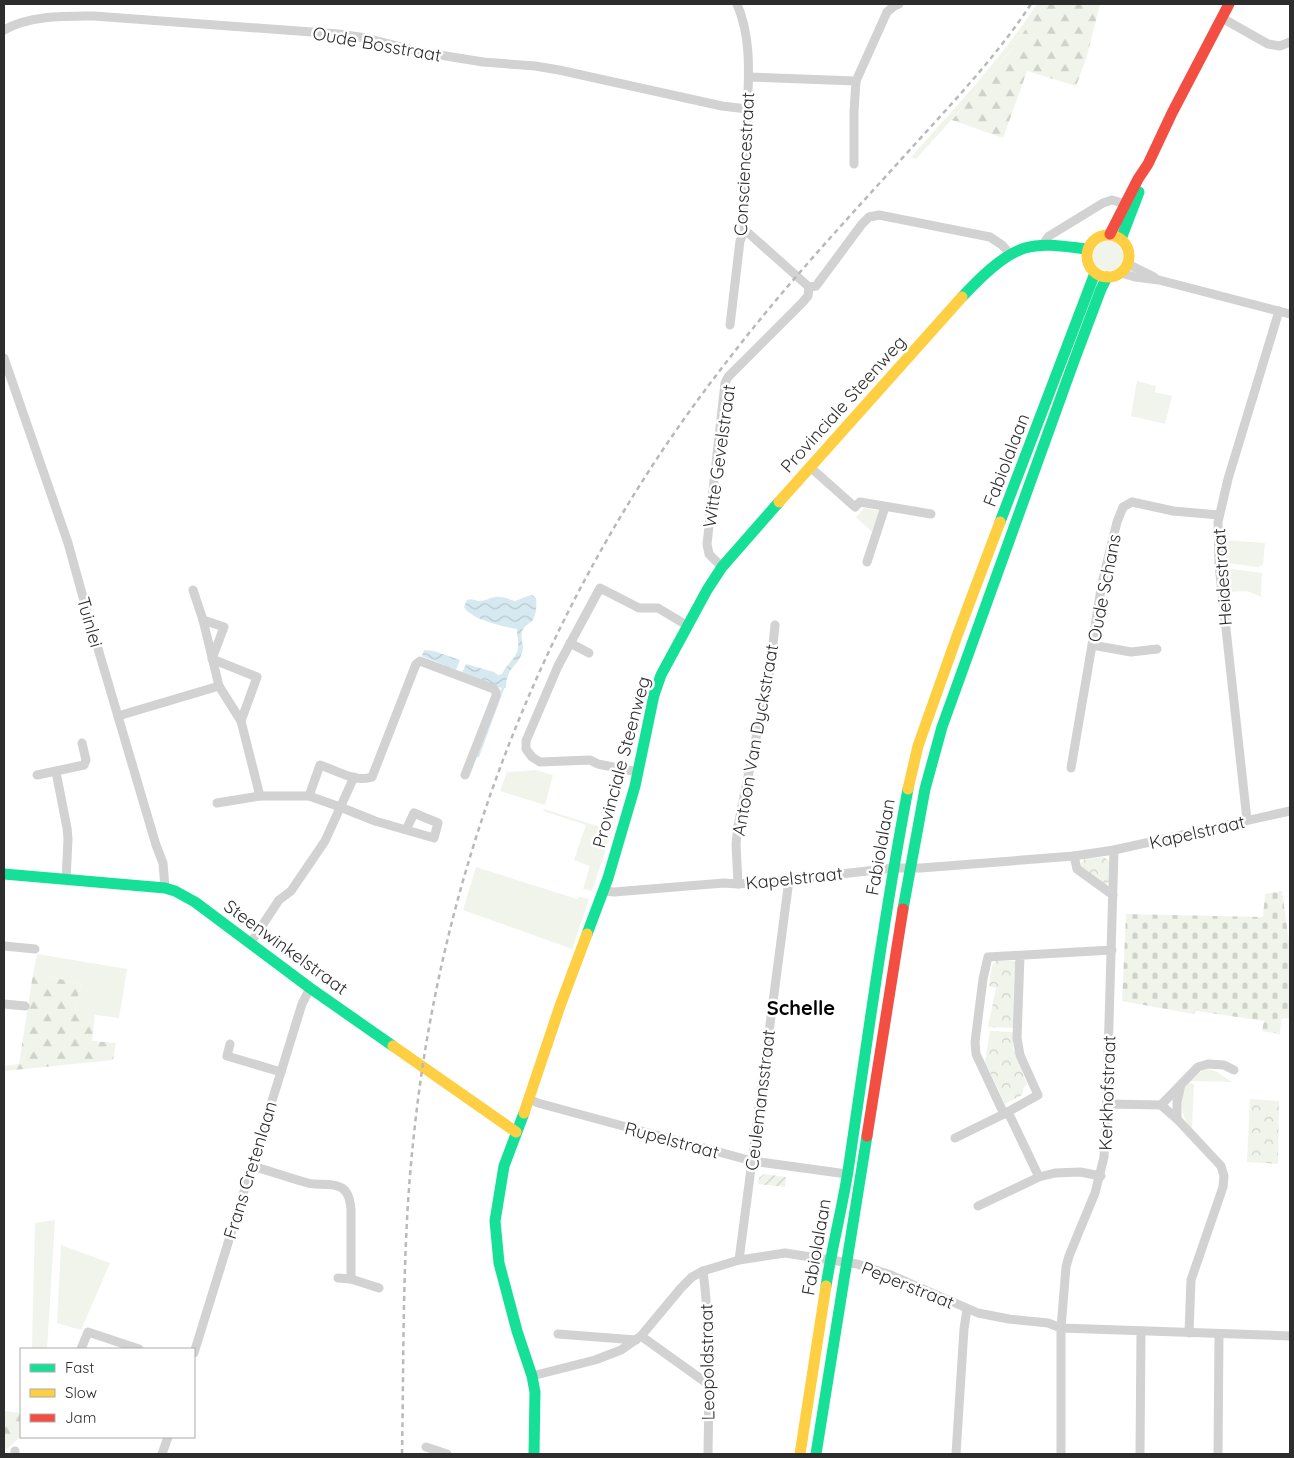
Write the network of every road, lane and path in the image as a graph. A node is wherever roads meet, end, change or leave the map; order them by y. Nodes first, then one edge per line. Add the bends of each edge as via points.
1 (737, 4) edge
2 (899, 4) edge
3 (1229, 4) edge
4 (1222, 18) junction
5 (4, 30) edge
6 (1290, 42) edge
7 (748, 77) junction
8 (856, 81) junction
9 (747, 109) junction
10 (854, 164) dead end
11 (1148, 164) junction
12 (1126, 204) junction
13 (1121, 225) junction
14 (744, 230) junction
15 (1110, 234) junction
16 (1122, 239) junction
17 (1041, 246) junction
18 (1087, 253) junction
19 (1010, 255) junction
20 (1124, 268) junction
21 (1095, 273) junction
22 (1107, 277) junction
23 (809, 287) junction
24 (1279, 311) junction
25 (1290, 314) edge
26 (730, 325) dead end
27 (4, 358) edge
28 (810, 467) junction
29 (885, 507) junction
30 (931, 514) dead end
31 (1219, 515) junction
32 (867, 562) dead end
33 (722, 567) junction
34 (193, 590) dead end
35 (203, 620) junction
36 (775, 625) dead end
37 (688, 626) junction
38 (570, 643) junction
39 (1092, 645) junction
40 (1157, 648) dead end
41 (590, 653) dead end
42 (212, 659) junction
43 (219, 686) junction
44 (118, 716) junction
45 (241, 720) junction
46 (82, 743) dead end
47 (1071, 768) dead end
48 (56, 772) junction
49 (638, 772) junction
50 (37, 775) dead end
51 (465, 775) dead end
52 (354, 777) junction
53 (260, 796) junction
54 (308, 796) junction
55 (217, 804) dead end
56 (340, 807) junction
57 (1290, 811) edge
58 (1247, 820) junction
59 (406, 830) dead end
60 (1114, 850) junction
61 (1074, 856) junction
62 (894, 868) junction
63 (910, 868) junction
64 (4, 874) edge
65 (66, 880) junction
66 (789, 880) junction
67 (738, 884) junction
68 (165, 888) junction
69 (604, 891) junction
70 (1113, 895) junction
71 (250, 944) junction
72 (4, 946) edge
73 (36, 949) dead end
74 (1112, 950) junction
75 (1020, 956) junction
76 (310, 988) junction
77 (4, 1004) edge
78 (25, 1006) dead end
79 (230, 1044) dead end
80 (1234, 1070) dead end
81 (280, 1072) junction
82 (1182, 1084) junction
83 (529, 1099) junction
84 (1107, 1104) junction
85 (1161, 1105) junction
86 (1006, 1113) junction
87 (1177, 1119) junction
88 (516, 1132) junction
89 (954, 1138) dead end
90 (752, 1161) junction
91 (252, 1166) junction
92 (846, 1174) junction
93 (1101, 1176) junction
94 (1039, 1177) junction
95 (978, 1206) dead end
96 (831, 1259) junction
97 (739, 1260) junction
98 (848, 1262) junction
99 (703, 1271) junction
100 (338, 1278) dead end
101 (350, 1279) junction
102 (379, 1288) dead end
103 (967, 1309) junction
104 (1061, 1328) junction
105 (1141, 1331) junction
106 (1189, 1332) junction
107 (558, 1334) dead end
108 (1219, 1334) junction
109 (1290, 1336) edge
110 (639, 1338) junction
111 (81, 1348) edge
112 (136, 1348) edge
113 (195, 1350) edge
114 (532, 1376) junction
115 (708, 1384) junction
116 (168, 1438) edge
117 (426, 1447) dead end
118 (162, 1454) edge
119 (447, 1454) edge
120 (534, 1454) edge
121 (708, 1454) edge
122 (800, 1454) edge
123 (816, 1454) edge
124 (956, 1454) edge
125 (1061, 1454) edge
126 (1140, 1454) edge
127 (1218, 1454) edge

1 - 7 street, Consciencestraat via 747,38
2 - 8 street via 887,12
3 - 4 main road
4 - 6 street via 1268,44 1280,46
4 - 11 main road
5 - 9 street, Oude Bosstraat via 40,19 94,16 339,34 421,52 559,70
7 - 8 street
7 - 9 street, Consciencestraat
8 - 10 street
9 - 14 street, Consciencestraat
11 - 12 main road
11 - 13 main road via 1134,208
12 - 13 main road
12 - 17 street, Provinciale Steenweg via 1112,200 1103,202 1049,236
13 - 15 main road
13 - 16 main road
14 - 23 street
14 - 26 street, Consciencestraat
15 - 16 main road
15 - 18 main road via 1091,242
16 - 20 main road via 1129,257
17 - 18 main road via 1060,253
17 - 19 main road, Provinciale Steenweg via 1025,248
18 - 21 main road via 1090,268
19 - 23 street, Witte Gevelstraat via 990,238 879,215 868,217 816,286
19 - 28 main road, Provinciale Steenweg via 977,281
20 - 22 main road
20 - 24 street via 1134,277 1159,280
21 - 22 main road
21 - 62 main road, Fabiolalaan via 918,746
22 - 63 main road, Fabiolalaan via 942,725 924,788
23 - 33 street, Witte Gevelstraat via 808,296 802,303 725,383 707,544 709,554
24 - 25 street
24 - 31 street, Heidestraat
27 - 44 street, Tuinlei via 68,543
28 - 29 street via 855,507 860,502
28 - 33 main road, Provinciale Steenweg
29 - 30 street
29 - 32 street
31 - 39 street, Oude Schans via 1173,512 1132,502 1123,507 1102,583
31 - 58 street, Heidestraat via 1219,565
33 - 37 main road, Provinciale Steenweg
34 - 35 street
35 - 42 street
35 - 42 street via 224,627
36 - 67 street, Antoon Van Dyckstraat via 771,664 738,826
37 - 38 street via 658,608 640,608 600,588
37 - 49 main road, Provinciale Steenweg via 657,688
38 - 41 street
38 - 49 street via 526,741 526,750 540,762 590,760
39 - 40 street via 1131,652
39 - 47 street, Oude Schans
42 - 43 street
42 - 45 street via 258,677
43 - 44 street
43 - 45 street
44 - 68 street, Tuinlei via 163,863
45 - 53 street
46 - 48 street via 84,765
48 - 50 street
48 - 65 street via 67,828
49 - 69 main road, Provinciale Steenweg
51 - 52 street via 496,692 418,662 372,776
52 - 54 street via 320,765
52 - 56 street
53 - 54 street
53 - 55 street
54 - 56 street
56 - 59 street
56 - 71 street via 325,841
57 - 58 street, Kapelstraat
58 - 60 street, Kapelstraat
60 - 61 street, Kapelstraat
60 - 70 street, Kerkhofstraat
61 - 63 street, Kapelstraat
61 - 70 street via 1077,869
62 - 63 street, Kapelstraat
62 - 66 street, Kapelstraat
62 - 92 main road, Fabiolalaan
63 - 98 main road, Fabiolalaan
64 - 65 main road, Steenwinkelstraat
65 - 68 main road, Steenwinkelstraat
66 - 67 street, Kapelstraat
66 - 90 street, Ceulemansstraat
67 - 69 street, Kapelstraat
68 - 71 main road, Steenwinkelstraat via 195,902
69 - 83 main road, Provinciale Steenweg
70 - 74 street, Kerkhofstraat
71 - 76 main road, Steenwinkelstraat
72 - 73 street
74 - 75 street
74 - 84 street, Kerkhofstraat
75 - 86 street via 1017,1038 1020,1055 1038,1095
75 - 86 street via 988,958 975,1042 976,1054
76 - 81 street, Frans Cretenlaan
76 - 88 main road, Steenwinkelstraat
77 - 78 street
79 - 81 street via 227,1056
80 - 82 street via 1224,1065 1208,1064 1198,1067
81 - 91 street, Frans Cretenlaan
82 - 85 street
82 - 87 street
83 - 88 main road, Provinciale Steenweg
83 - 90 street, Rupelstraat
84 - 85 street
84 - 93 street, Kerkhofstraat
85 - 87 street
86 - 89 street
86 - 94 street
87 - 106 street via 1221,1166 1224,1176 1192,1280
88 - 114 main road, Provinciale Steenweg via 504,1166 495,1221 499,1263
90 - 92 street, Rupelstraat
90 - 97 street, Ceulemansstraat
91 - 101 street via 307,1183 344,1190 351,1208
91 - 113 street, Frans Cretenlaan
92 - 96 main road, Fabiolalaan
93 - 94 street via 1080,1172
93 - 104 street, Kerkhofstraat via 1066,1267
94 - 95 street
96 - 97 street, Peperstraat via 785,1253
96 - 98 street, Peperstraat
96 - 122 main road, Fabiolalaan
97 - 99 street, Peperstraat
98 - 103 street, Peperstraat via 891,1275
98 - 123 main road, Fabiolalaan
99 - 110 street, Peperstraat via 681,1288
99 - 115 street, Leopoldstraat via 708,1317
100 - 101 street
101 - 102 street
103 - 104 street, Peperstraat
103 - 124 street
104 - 105 street, Peperstraat
104 - 125 street, Kerkhofstraat
105 - 106 street, Peperstraat
105 - 126 street
106 - 108 street, Peperstraat
107 - 110 street
108 - 109 street, Peperstraat
108 - 127 street
110 - 114 street, Peperstraat via 596,1360
110 - 115 street
111 - 112 street via 88,1332
114 - 120 main road, Provinciale Steenweg via 535,1392
115 - 121 street, Leopoldstraat
116 - 118 street
117 - 119 street

